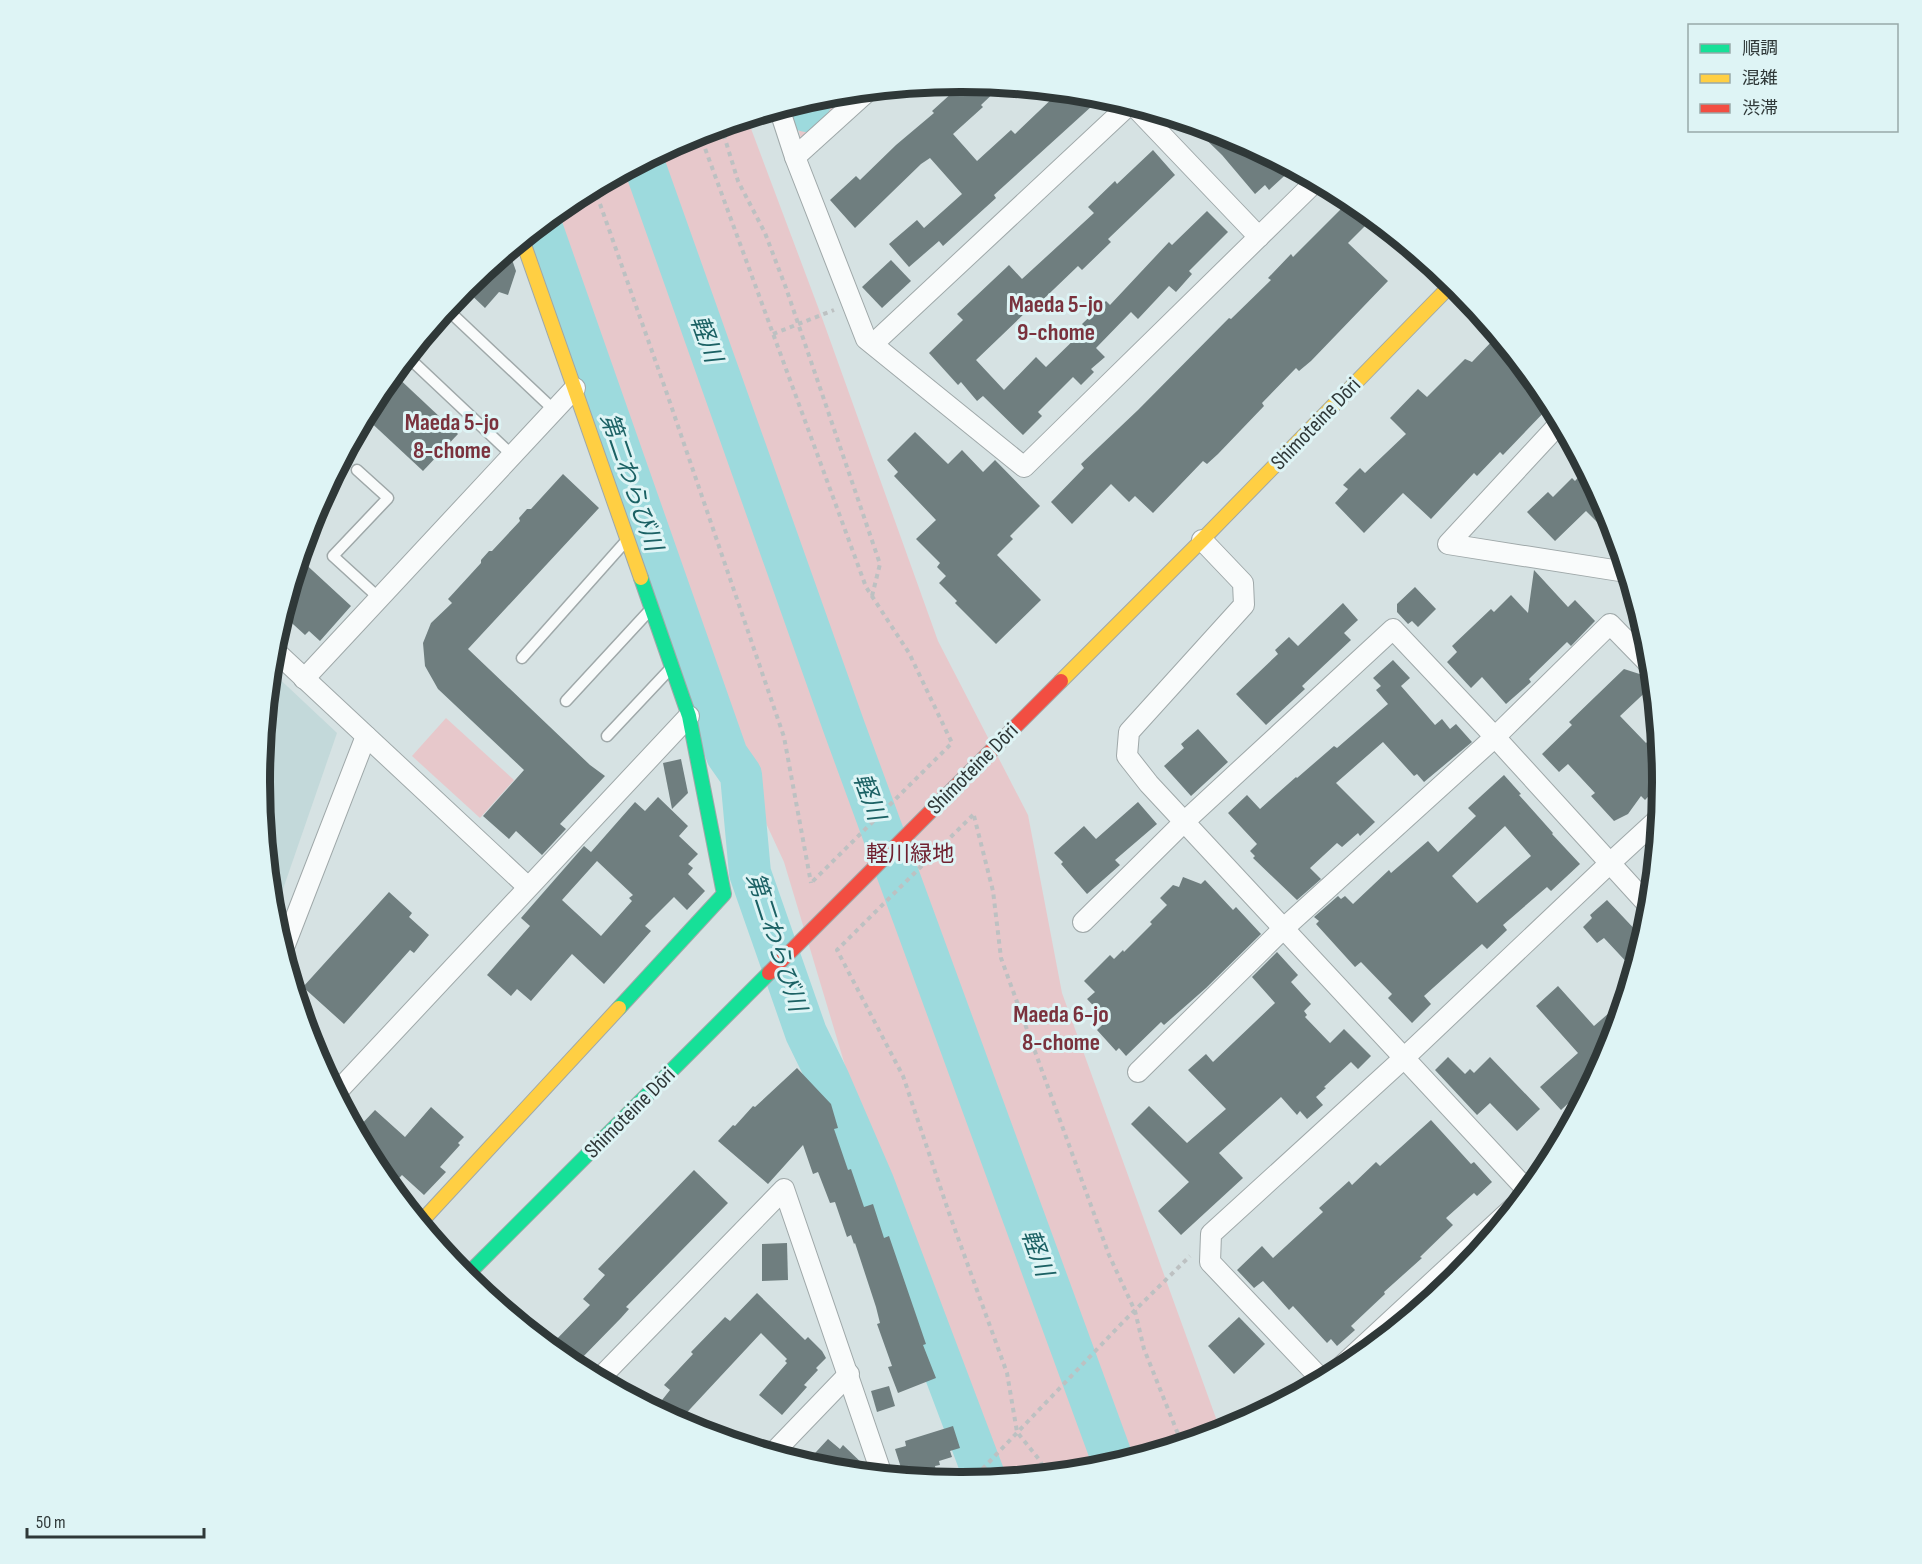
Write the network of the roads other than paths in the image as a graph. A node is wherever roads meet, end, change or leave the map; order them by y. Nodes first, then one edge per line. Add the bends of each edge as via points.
1 (859, 99) edge
2 (1125, 112) edge
3 (781, 115) edge
4 (1142, 116) edge
5 (795, 157) junction
6 (1310, 187) edge
7 (1259, 237) junction
8 (525, 247) edge
9 (1445, 291) edge
10 (453, 315) edge
11 (873, 344) junction
12 (413, 362) edge
13 (574, 388) junction
14 (554, 410) junction
15 (1554, 429) edge
16 (512, 455) junction
17 (357, 470) dead end
18 (628, 539) junction
19 (1202, 540) junction
20 (1618, 571) edge
21 (379, 598) junction
22 (652, 608) junction
23 (1639, 654) edge
24 (282, 658) edge
25 (522, 658) dead end
26 (672, 666) junction
27 (304, 679) junction
28 (566, 701) dead end
29 (690, 716) junction
30 (607, 735) dead end
31 (366, 736) junction
32 (1495, 737) junction
33 (1185, 822) junction
34 (1650, 826) edge
35 (1609, 864) junction
36 (528, 887) junction
37 (1641, 899) edge
38 (1083, 922) dead end
39 (1283, 929) junction
40 (288, 936) edge
41 (1404, 1058) junction
42 (1138, 1072) dead end
43 (342, 1087) edge
44 (1522, 1184) edge
45 (425, 1217) edge
46 (1472, 1246) edge
47 (473, 1270) edge
48 (1379, 1331) edge
49 (605, 1373) edge
50 (849, 1374) junction
51 (1316, 1374) edge
52 (778, 1448) edge
53 (880, 1468) edge

1 - 5 street
2 - 11 street
3 - 5 street
4 - 7 street
5 - 11 street via 866,339
6 - 7 street
7 - 11 street via 1024,467
8 - 13 main road
9 - 19 main road, Shimoteine Dōri
10 - 14 lane
12 - 16 lane
13 - 14 street
13 - 18 main road
14 - 16 street
15 - 20 street via 1448,544
16 - 21 street
17 - 21 lane via 388,498 333,556
18 - 22 main road
18 - 25 lane
19 - 33 street via 1243,583 1244,605 1129,732 1127,756
19 - 47 main road, Shimoteine Dōri
21 - 27 street
22 - 26 main road
22 - 28 lane
23 - 32 street via 1610,624
24 - 27 street
26 - 29 main road
26 - 30 lane
27 - 31 street
29 - 36 street
29 - 45 main road via 724,894
31 - 36 street
31 - 40 street
32 - 33 street via 1393,629
32 - 35 street
32 - 39 street
33 - 38 street
33 - 39 street
34 - 35 street
35 - 37 street
35 - 41 street
36 - 43 street
39 - 41 street
39 - 42 street
41 - 44 street
41 - 51 street via 1211,1234 1210,1262
46 - 48 street
49 - 50 street via 784,1189
50 - 52 street
50 - 53 street

